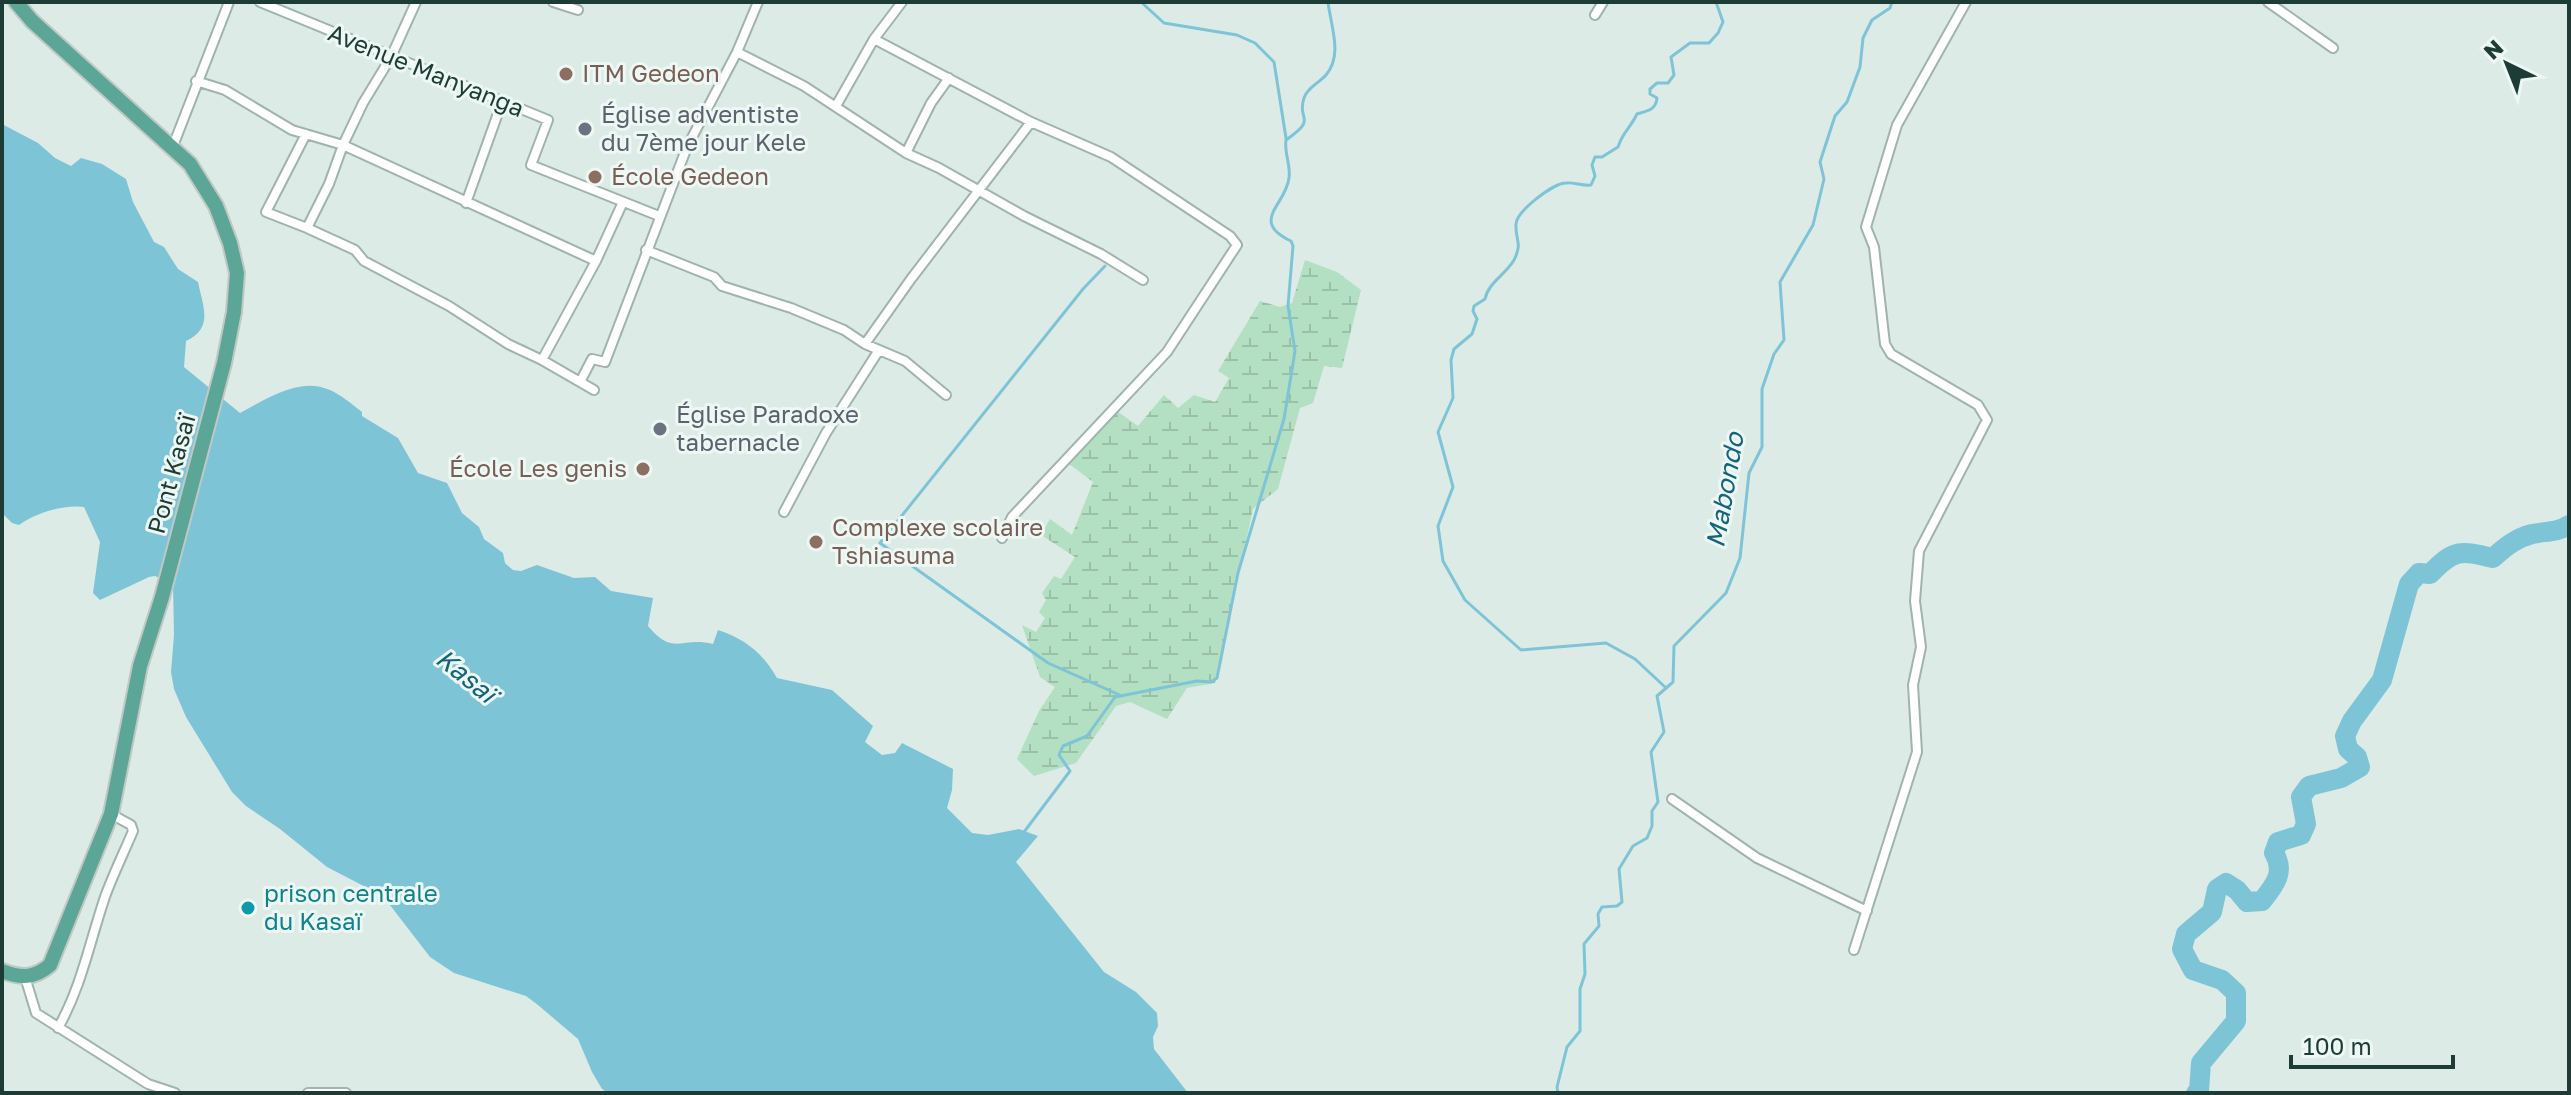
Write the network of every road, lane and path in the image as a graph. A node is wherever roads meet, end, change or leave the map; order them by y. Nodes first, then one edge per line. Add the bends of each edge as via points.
1 (16, 2) edge
2 (229, 2) edge
3 (260, 2) edge
4 (416, 2) edge
5 (553, 2) edge
6 (758, 2) edge
7 (902, 2) edge
8 (1603, 2) edge
9 (1966, 2) edge
10 (2268, 2) edge
11 (578, 10) dead end
12 (1595, 15) dead end
13 (874, 39) junction
14 (2333, 48) dead end
15 (737, 52) junction
16 (391, 57) junction
17 (949, 78) junction
18 (196, 81) junction
19 (502, 102) junction
20 (836, 106) junction
21 (1031, 122) junction
22 (306, 134) junction
23 (343, 145) junction
24 (173, 146) junction
25 (906, 153) junction
26 (980, 192) junction
27 (623, 202) junction
28 (466, 203) junction
29 (659, 216) junction
30 (307, 228) junction
31 (646, 250) junction
32 (596, 261) junction
33 (1143, 280) dead end
34 (865, 344) junction
35 (879, 350) junction
36 (542, 360) junction
37 (580, 382) junction
38 (594, 390) dead end
39 (946, 395) dead end
40 (784, 512) dead end
41 (1002, 538) dead end
42 (1672, 799) dead end
43 (111, 814) junction
44 (1867, 911) junction
45 (1854, 950) dead end
46 (2, 971) edge
47 (25, 977) junction
48 (58, 1028) junction
49 (175, 1093) edge
50 (308, 1093) edge
51 (346, 1093) edge

1 - 24 main road, Pont Kasaï
2 - 18 street
3 - 16 street, Avenue Manyanga
4 - 16 street
5 - 11 street
6 - 15 street
7 - 13 street
8 - 12 street
9 - 44 street via 1897,125 1866,227 1891,354 1978,405 1987,420 1919,551 1915,601 1921,647 1913,685 1917,752
10 - 14 street
13 - 17 street
13 - 20 street
15 - 20 street
15 - 29 street via 687,147
16 - 19 street, Avenue Manyanga
16 - 23 street
17 - 21 street
17 - 25 street
18 - 22 street via 225,90
18 - 24 street
19 - 27 street, Avenue Manyanga via 548,120 531,165
19 - 28 street
20 - 25 street
21 - 26 street
21 - 41 street via 1111,157 1237,245 1167,352 1012,517
22 - 23 street
22 - 30 street via 266,212
23 - 28 street
23 - 30 street
24 - 43 main road, Pont Kasaï via 216,206 230,243 237,273 234,312 140,666
25 - 26 street
26 - 33 street
26 - 34 street
27 - 29 street
27 - 32 street
28 - 32 street
29 - 31 street
30 - 36 street via 355,250 364,261
31 - 34 street via 714,277 722,286 844,330
31 - 37 street via 605,362 592,359
32 - 36 street
34 - 35 street
35 - 39 street via 905,361
35 - 40 street
36 - 37 street
37 - 38 street
42 - 44 street via 1757,858
43 - 47 main road, Pont Kasaï via 50,965
43 - 48 street via 133,831 70,1008
44 - 45 street
46 - 47 main road
47 - 48 street via 36,1013
48 - 49 street via 148,1084
50 - 51 street

